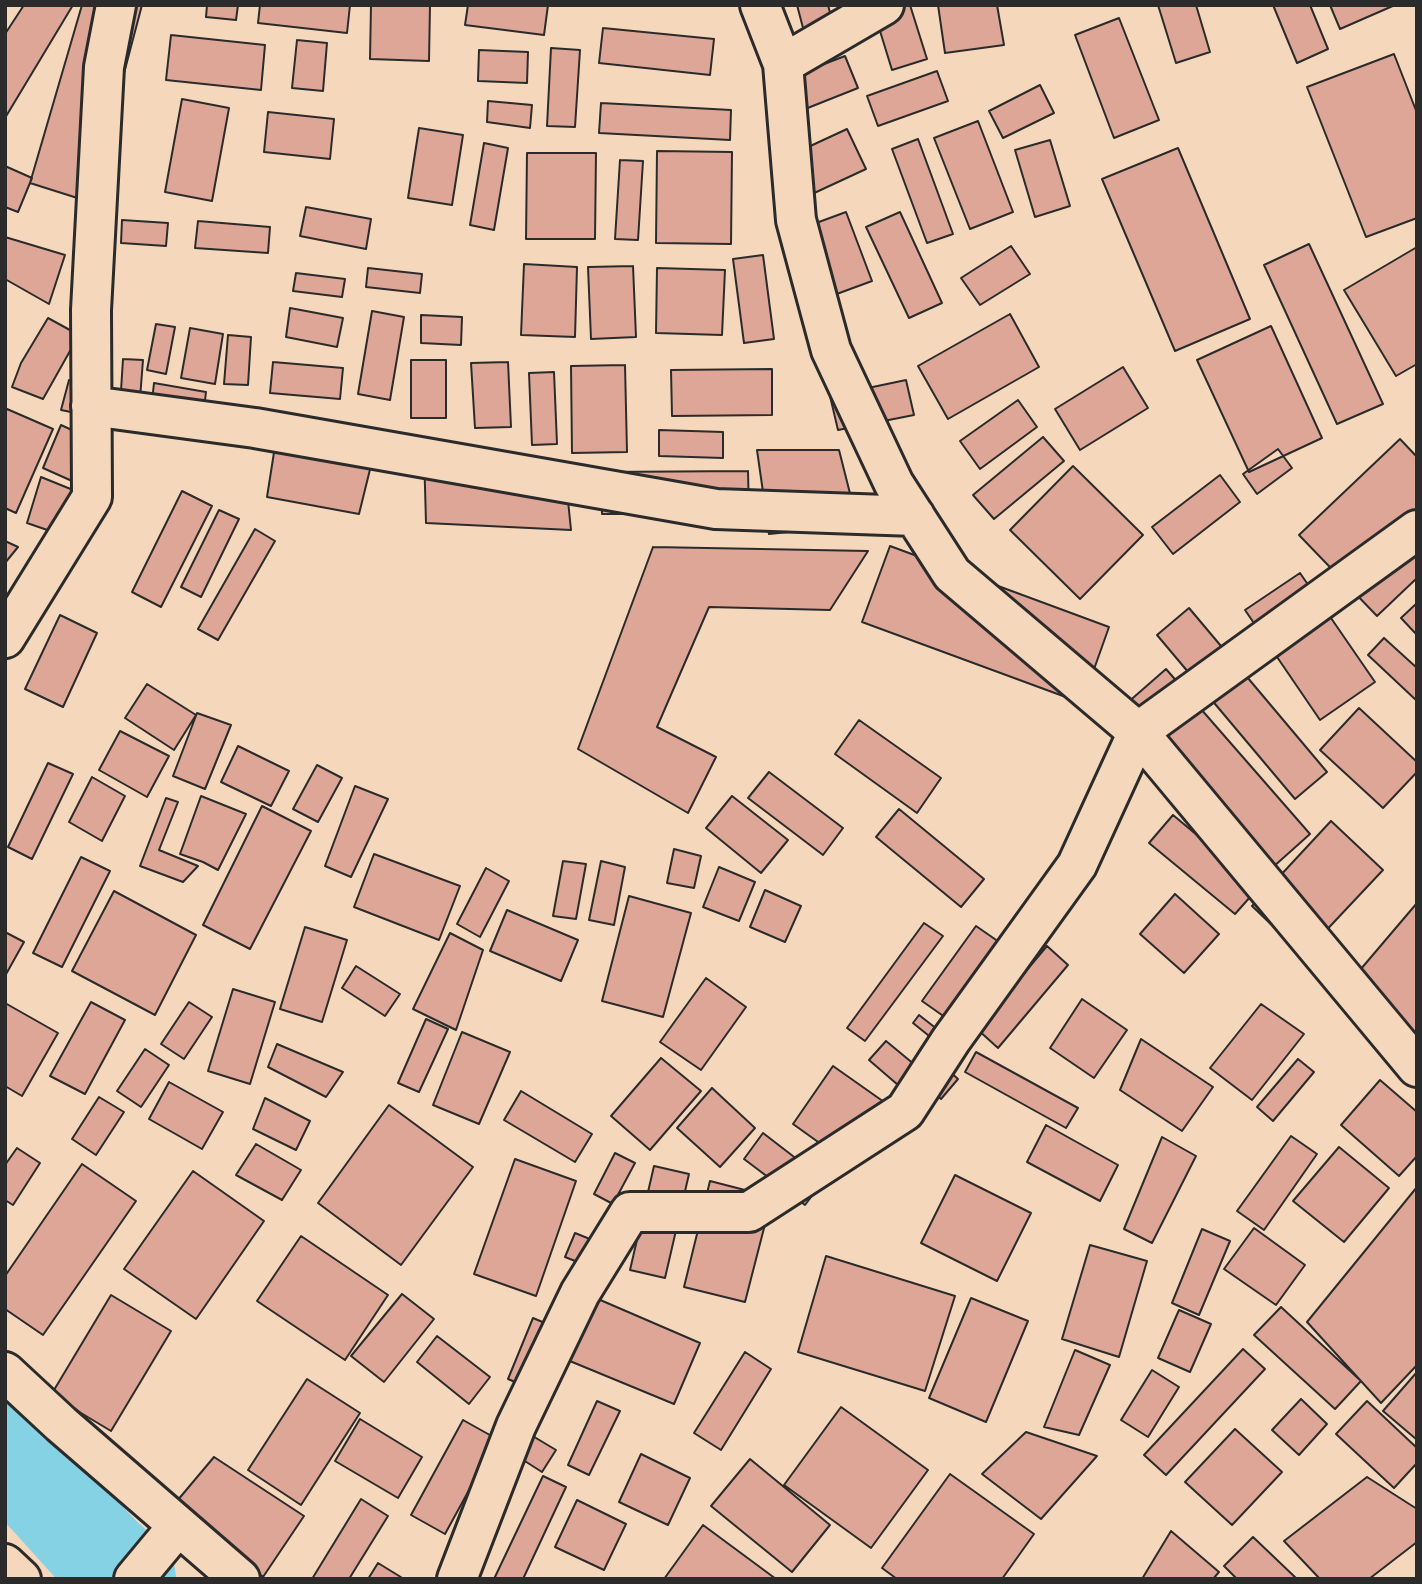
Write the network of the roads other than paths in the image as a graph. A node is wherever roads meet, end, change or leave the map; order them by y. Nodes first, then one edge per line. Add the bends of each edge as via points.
1 (116, 5) edge
2 (760, 5) edge
3 (884, 5) edge
4 (783, 64) junction
5 (91, 406) junction
6 (915, 516) junction
7 (1417, 530) edge
8 (7, 629) edge
9 (1138, 732) junction
10 (1417, 1067) edge
11 (5, 1372) edge
12 (170, 1537) junction
13 (5, 1564) edge
14 (21, 1579) edge
15 (134, 1579) edge
16 (240, 1579) edge
17 (457, 1579) edge

1 - 5 street via 104,67 91,310
2 - 4 street
3 - 4 street
4 - 6 street via 796,220 831,349 894,484
5 - 6 street via 256,428 716,509
5 - 8 street via 92,497
6 - 9 street via 951,574
7 - 9 street
9 - 10 street
9 - 17 street via 1077,865 905,1111 750,1212 630,1212 580,1293 516,1426
11 - 12 street
12 - 15 street
12 - 16 street
13 - 14 street

